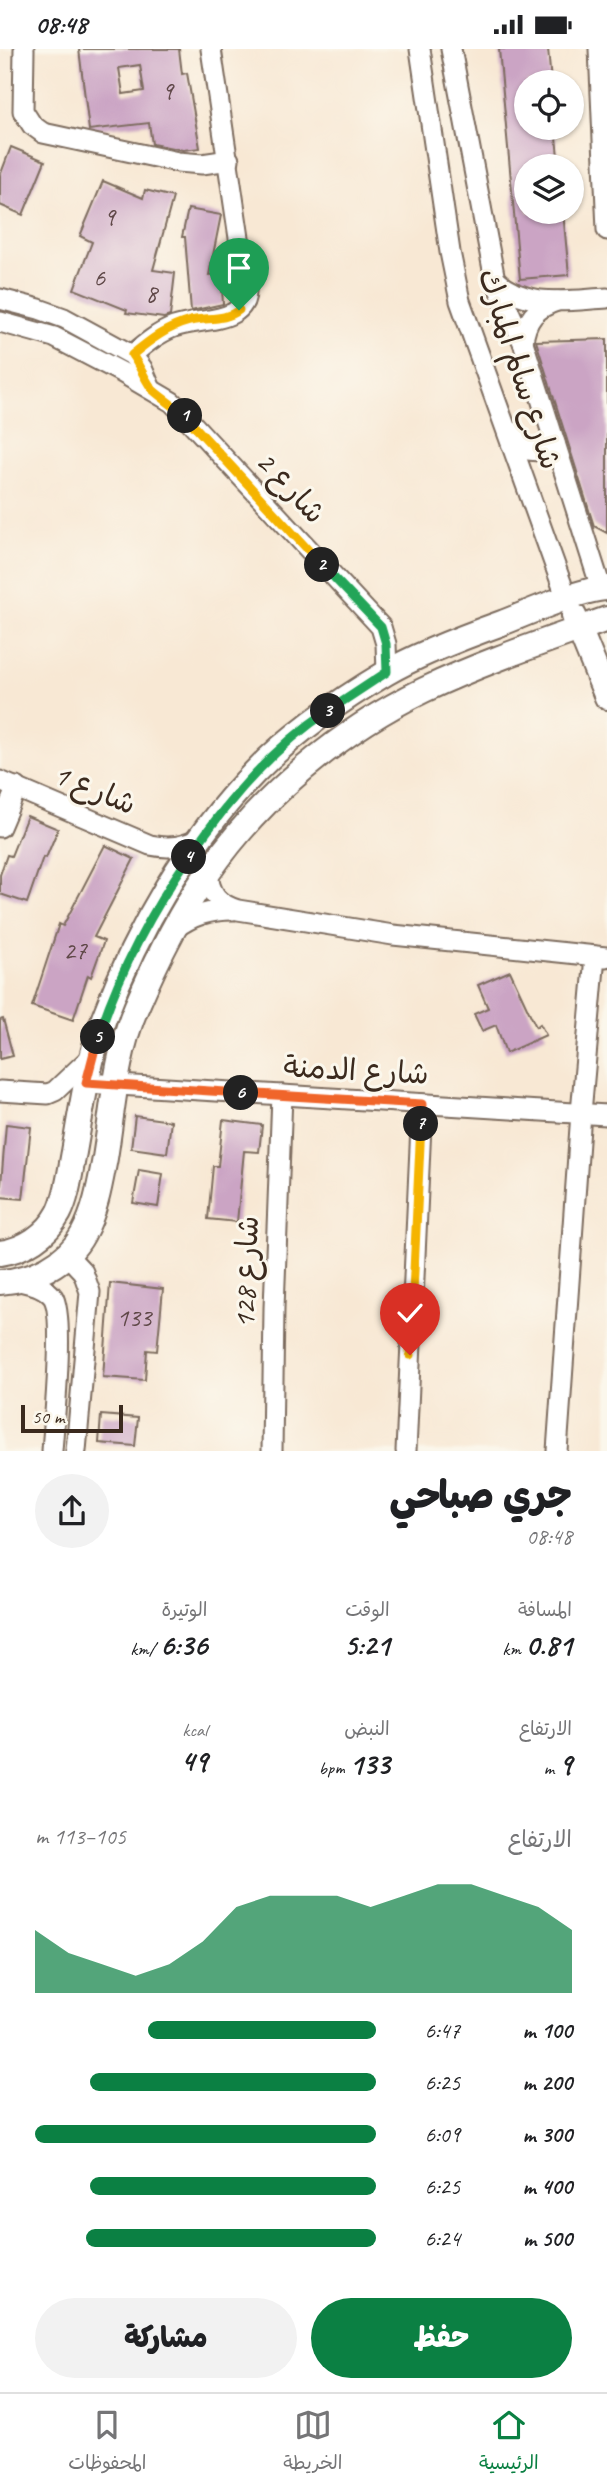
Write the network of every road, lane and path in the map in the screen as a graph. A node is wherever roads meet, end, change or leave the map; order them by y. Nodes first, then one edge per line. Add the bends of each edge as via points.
1 (24, 49) edge
2 (211, 49) edge
3 (420, 49) edge
4 (451, 49) edge
5 (599, 49) edge
6 (229, 160) junction
7 (607, 230) edge
8 (495, 280) junction
9 (607, 298) edge
10 (0, 299) edge
11 (559, 300) junction
12 (0, 322) edge
13 (523, 342) junction
14 (132, 355) junction
15 (151, 389) junction
16 (500, 416) junction
17 (555, 443) junction
18 (605, 593) edge
19 (567, 599) junction
20 (607, 619) edge
21 (579, 629) junction
22 (387, 672) junction
23 (607, 697) edge
24 (8, 784) edge
25 (0, 827) edge
26 (202, 837) junction
27 (150, 845) junction
28 (208, 873) junction
29 (166, 889) junction
30 (238, 910) junction
31 (173, 929) junction
32 (601, 956) edge
33 (91, 1057) junction
34 (86, 1083) junction
35 (117, 1085) junction
36 (0, 1091) edge
37 (282, 1095) junction
38 (422, 1104) junction
39 (581, 1114) junction
40 (607, 1115) edge
41 (0, 1253) edge
42 (67, 1255) junction
43 (10, 1282) edge
44 (56, 1368) junction
45 (82, 1369) junction
46 (52, 1451) edge
47 (76, 1451) edge
48 (272, 1451) edge
49 (407, 1451) edge
50 (557, 1451) edge

1 - 6 street via 23,111 43,133 178,163
2 - 6 street
3 - 16 street, شارع سالم المبارك via 460,301
4 - 8 street, شارع سالم المبارك
5 - 7 street
6 - 14 street via 247,291 243,306 230,316 170,328
8 - 11 street via 517,295
8 - 13 street, شارع سالم المبارك
9 - 11 street
10 - 14 street via 64,318
11 - 13 street via 532,315
12 - 15 street, شارع 2 via 54,337
13 - 17 street, شارع سالم المبارك
14 - 15 street, شارع 2
15 - 22 street, شارع 2 via 194,424 381,627
16 - 17 street via 528,450 539,451
16 - 19 street, شارع سالم المبارك
17 - 18 street, شارع سالم المبارك
18 - 19 main road
19 - 21 main road, شارع سالم المبارك
19 - 22 main road
20 - 21 main road
21 - 23 main road, شارع سالم المبارك
21 - 28 main road via 473,668 381,713 292,779
22 - 26 main road via 287,742 255,772
24 - 25 street, شارع 1
24 - 27 street, شارع 1
26 - 27 street, شارع 1 via 182,846
26 - 29 main road
27 - 29 street, شارع 1 via 165,868
28 - 30 street via 208,883 219,901
28 - 31 main road
29 - 33 main road via 115,989
30 - 31 street via 203,912
30 - 32 street via 393,935
31 - 35 main road via 135,1010
32 - 39 street
33 - 34 main road
33 - 36 street via 48,1094
34 - 35 street, شارع الدمنة
34 - 41 main road via 67,1190 58,1215 33,1241
35 - 37 street, شارع الدمنة
35 - 42 main road via 96,1202 84,1233
37 - 38 street, شارع الدمنة
37 - 48 street, شارع 128
38 - 39 street, شارع الدمنة
38 - 49 street
39 - 40 street, شارع الدمنة
39 - 50 street
42 - 43 main road
42 - 45 street via 83,1272 90,1292
43 - 44 street via 43,1288 57,1306
44 - 45 street
44 - 46 street
45 - 47 street

